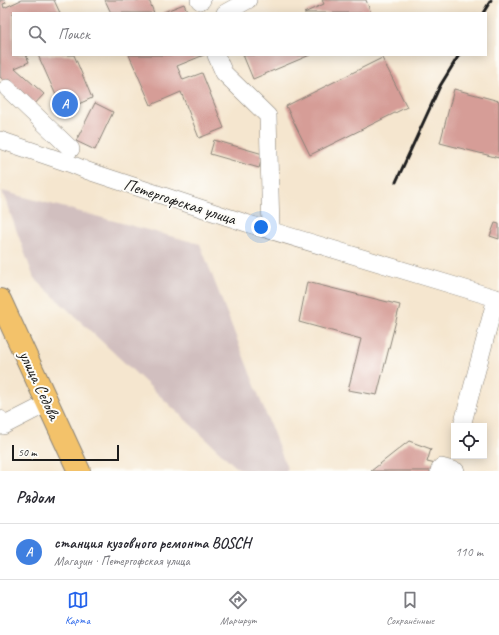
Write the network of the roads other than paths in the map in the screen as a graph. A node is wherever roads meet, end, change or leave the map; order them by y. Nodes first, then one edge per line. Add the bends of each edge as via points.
1 (248, 0) edge
2 (227, 12) edge
3 (216, 56) edge
4 (7, 88) dead end
5 (0, 140) edge
6 (71, 151) junction
7 (271, 230) junction
8 (498, 299) edge
9 (0, 300) edge
10 (48, 403) junction
11 (0, 419) edge
12 (463, 423) edge
13 (79, 471) edge

1 - 2 street
3 - 7 street via 224,73 268,116
4 - 6 street
5 - 6 street, Петергофская улица
6 - 7 street, Петергофская улица via 88,171
7 - 8 street, Петергофская улица
8 - 12 street
9 - 10 main road, улица Седова
10 - 11 street via 3,426
10 - 13 main road, улица Седова

